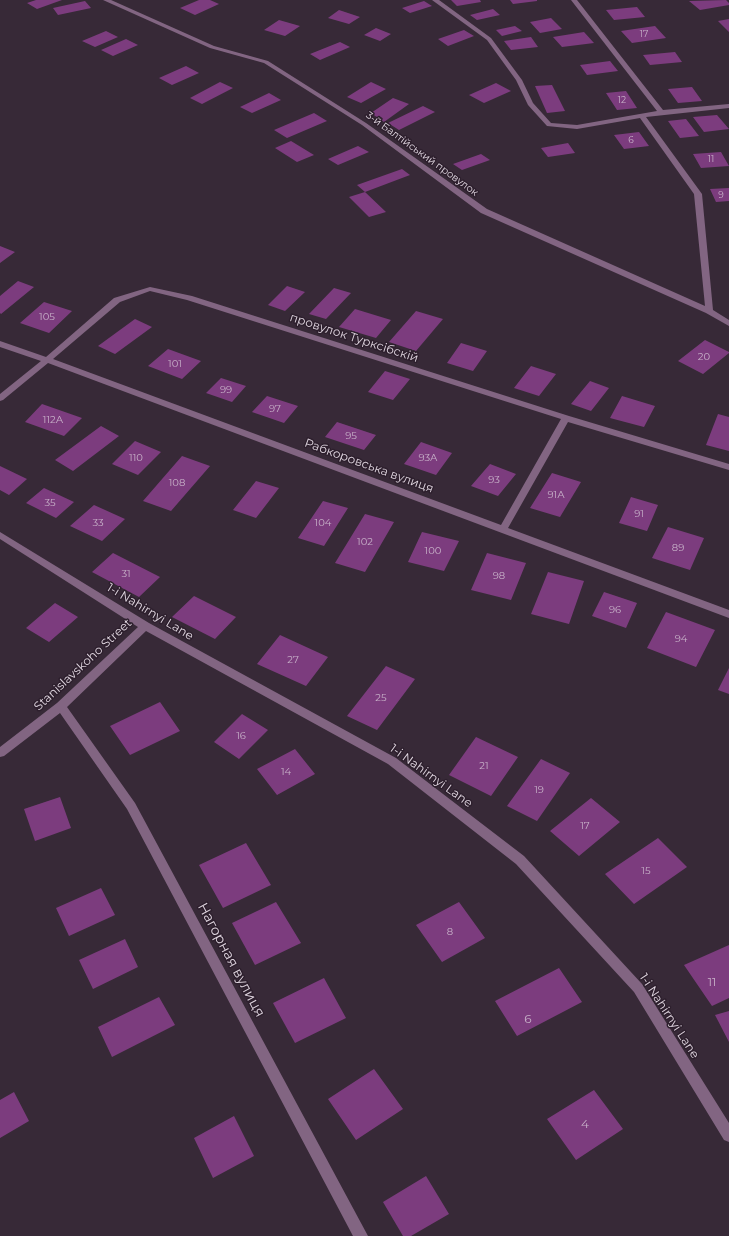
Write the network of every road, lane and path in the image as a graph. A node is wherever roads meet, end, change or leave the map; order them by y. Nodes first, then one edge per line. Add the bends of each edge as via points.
1 (106, 0) edge
2 (435, 0) edge
3 (574, 0) edge
4 (729, 106) edge
5 (662, 112) junction
6 (641, 116) junction
7 (709, 311) junction
8 (729, 324) edge
9 (0, 344) edge
10 (47, 360) junction
11 (0, 398) edge
12 (566, 418) junction
13 (729, 467) edge
14 (503, 529) junction
15 (0, 535) edge
16 (729, 614) edge
17 (146, 626) junction
18 (61, 706) junction
19 (0, 753) edge
20 (729, 1135) edge
21 (362, 1236) edge

1 - 7 street, 3-й Балтійський провулок via 212,46 266,62 364,124 484,211
2 - 6 street via 489,38 519,80 530,104 549,125 577,127
3 - 5 street
4 - 5 street
5 - 6 street
6 - 7 street via 698,194
7 - 8 street, 3-й Балтійський провулок
9 - 10 street, Рабкоровська вулиця
10 - 11 street, провулок Турксібскій
10 - 12 street, провулок Турксібскій via 117,300 150,289 189,298
10 - 14 street, Рабкоровська вулиця
12 - 13 street, провулок Турксібскій
12 - 14 street
14 - 16 street, Рабкоровська вулиця
15 - 17 street, 1-i Nahirnyi Lane
17 - 18 street, Stanislavskoho Street
17 - 20 street, 1-i Nahirnyi Lane via 392,762 520,860 638,988
18 - 19 street, Stanislavskoho Street
18 - 21 street, Нагорная вулиця via 131,806

